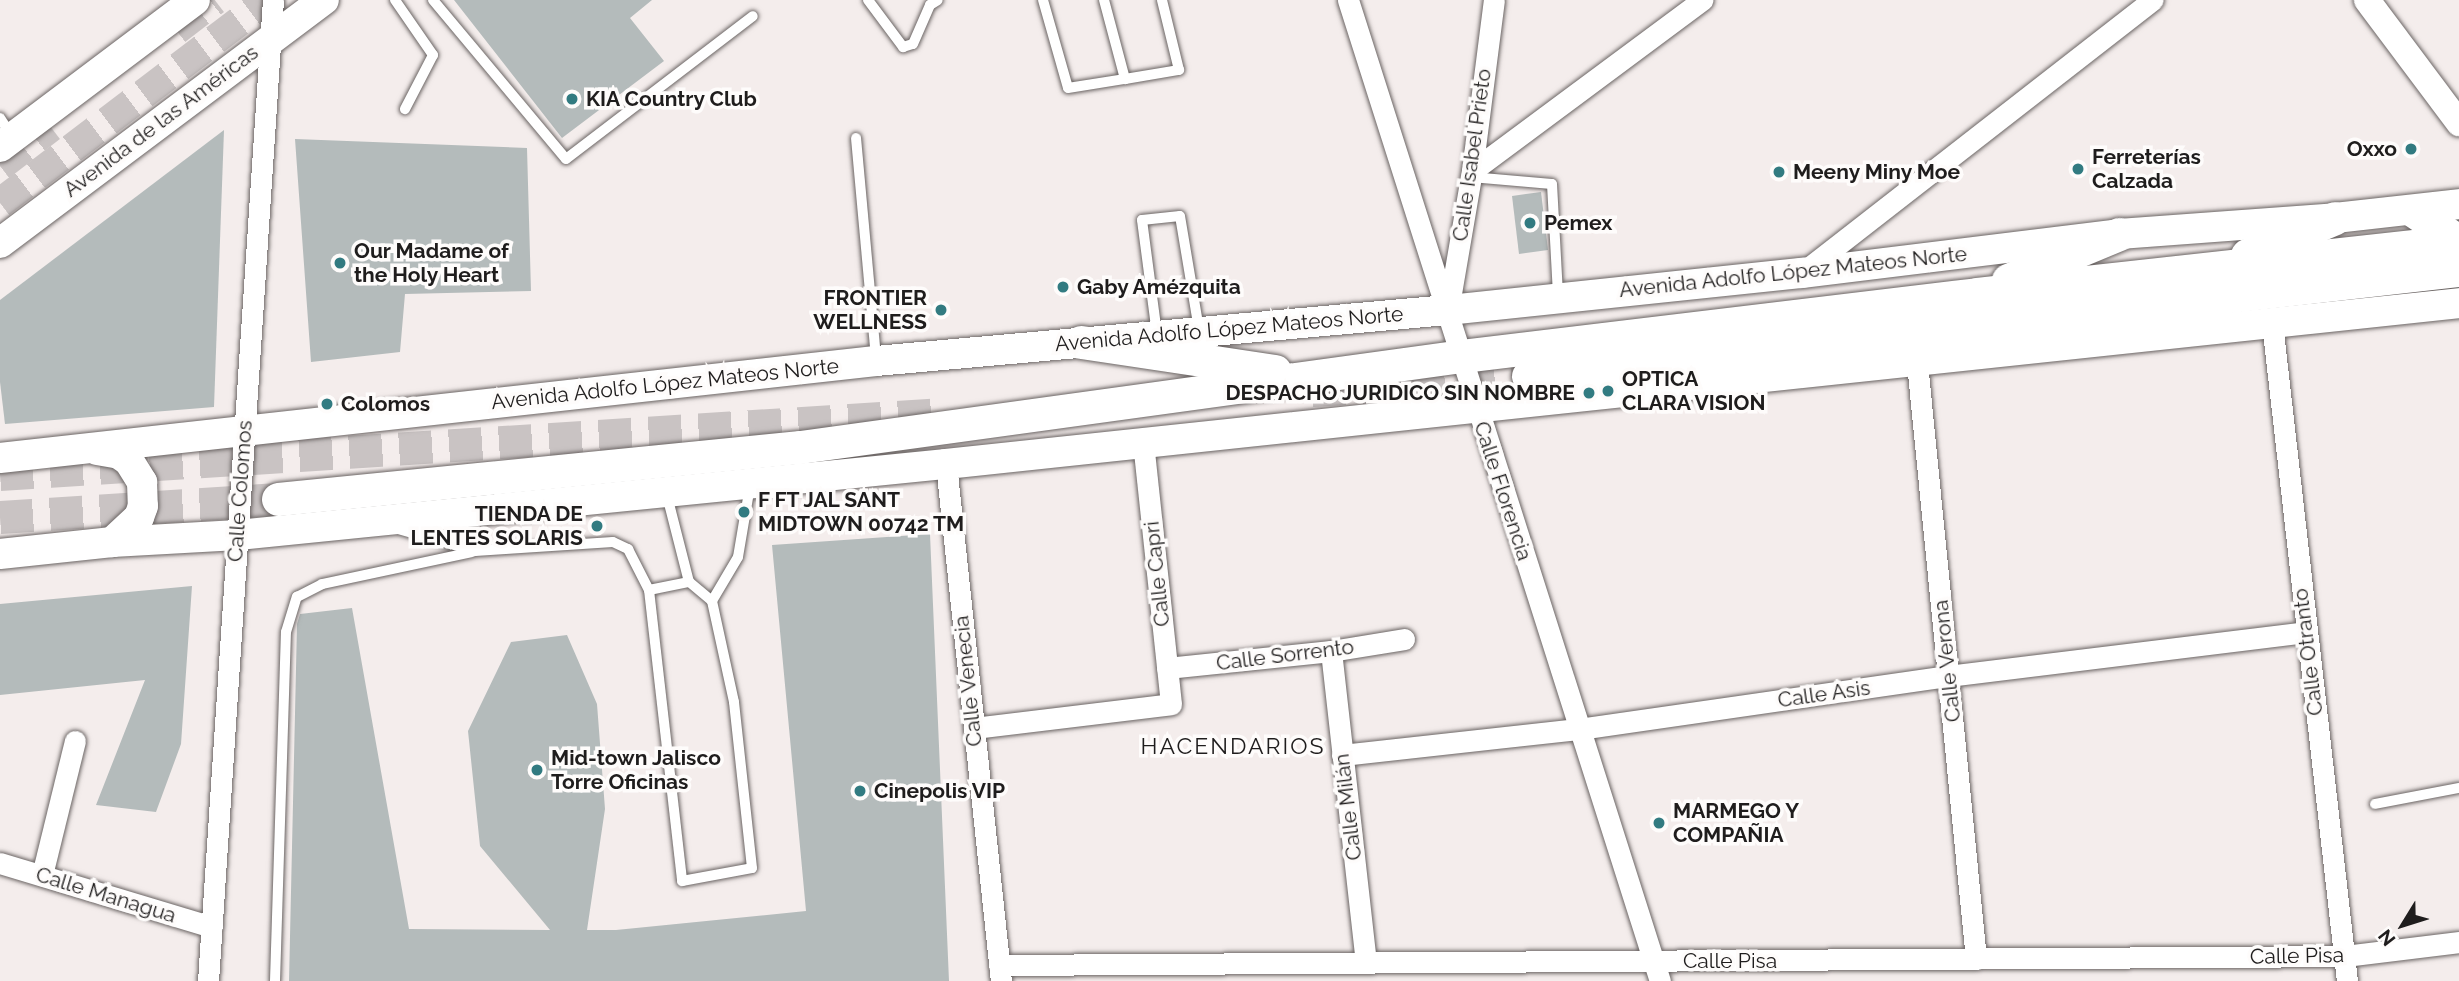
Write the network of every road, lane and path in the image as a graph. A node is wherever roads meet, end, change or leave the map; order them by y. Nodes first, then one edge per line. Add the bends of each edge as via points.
1 (195, 0) edge
2 (273, 0) edge
3 (324, 0) edge
4 (395, 0) edge
5 (433, 0) edge
6 (868, 0) edge
7 (938, 0) edge
8 (1043, 0) edge
9 (1104, 0) edge
10 (1161, 0) edge
11 (1348, 0) edge
12 (1493, 0) edge
13 (1702, 0) edge
14 (2153, 0) edge
15 (2367, 0) edge
16 (753, 16) dead end
17 (270, 39) junction
18 (1125, 79) junction
19 (405, 109) dead end
20 (2459, 122) edge
21 (4, 134) edge
22 (856, 138) dead end
23 (1471, 174) junction
24 (2459, 204) edge
25 (2414, 211) junction
26 (2335, 218) junction
27 (2119, 234) junction
28 (2459, 241) edge
29 (0, 243) edge
30 (2213, 269) junction
31 (2459, 270) edge
32 (1802, 273) junction
33 (1977, 293) junction
34 (1558, 299) junction
35 (2459, 303) edge
36 (1448, 310) junction
37 (2272, 323) junction
38 (1200, 332) junction
39 (1158, 335) junction
40 (1081, 342) junction
41 (1462, 356) junction
42 (876, 361) junction
43 (1917, 363) junction
44 (1528, 376) tunnel mouth
45 (1312, 377) junction
46 (1476, 409) junction
47 (244, 430) junction
48 (1143, 443) junction
49 (96, 450) junction
50 (0, 458) edge
51 (946, 464) junction
52 (751, 483) junction
53 (666, 492) junction
54 (278, 499) tunnel mouth
55 (372, 521) junction
56 (238, 535) junction
57 (112, 542) junction
58 (475, 551) junction
59 (0, 554) edge
60 (689, 582) junction
61 (649, 590) junction
62 (712, 601) junction
63 (2305, 632) junction
64 (1404, 639) dead end
65 (1331, 651) junction
66 (1167, 668) junction
67 (1948, 676) junction
68 (974, 728) junction
69 (1579, 729) junction
70 (75, 741) dead end
71 (1342, 755) junction
72 (2459, 788) edge
73 (2375, 804) dead end
74 (0, 863) edge
75 (42, 875) junction
76 (212, 927) junction
77 (2459, 942) edge
78 (2345, 956) junction
79 (1976, 959) junction
80 (1366, 963) junction
81 (1657, 971) edge
82 (1000, 973) edge
83 (208, 981) edge
84 (275, 981) edge
85 (2347, 981) edge

1 - 21 main road
2 - 17 street, Calle Colomos
3 - 17 main road, Avenida de las Américas
4 - 19 lane via 433,55
5 - 16 lane via 566,159
6 - 7 lane via 903,47 913,44 930,5
8 - 18 lane via 1068,88
9 - 18 lane
10 - 18 lane via 1179,70
11 - 36 street, Calle Florencia
12 - 23 street, Calle Isabel Prieto
13 - 23 street
14 - 32 street
15 - 20 street
17 - 29 main road, Avenida de las Américas
17 - 47 street, Calle Colomos
22 - 42 lane
23 - 34 lane via 1552,184
23 - 36 street, Calle Isabel Prieto
24 - 25 main road, Avenida Adolfo López Mateos Norte
25 - 26 main road, Avenida Adolfo López Mateos Norte
25 - 28 main road
26 - 27 main road, Avenida Adolfo López Mateos Norte
26 - 30 main road
27 - 32 main road, Avenida Adolfo López Mateos Norte
27 - 33 main road
28 - 30 main road, Avenida Adolfo López Mateos Norte
30 - 33 main road, Avenida Adolfo López Mateos Norte
31 - 44 main road
32 - 34 main road, Avenida Adolfo López Mateos Norte
33 - 41 main road, Avenida Adolfo López Mateos Norte
34 - 36 main road, Avenida Adolfo López Mateos Norte
35 - 37 main road
36 - 38 main road, Avenida Adolfo López Mateos Norte
36 - 41 street, Calle Florencia
37 - 43 main road
37 - 63 street, Calle Otranto
38 - 39 main road, Avenida Adolfo López Mateos Norte
38 - 39 lane via 1180,216 1142,220
39 - 40 main road, Avenida Adolfo López Mateos Norte
40 - 42 main road, Avenida Adolfo López Mateos Norte
40 - 45 main road
41 - 45 main road, Avenida Adolfo López Mateos Norte
41 - 46 street, Calle Florencia
42 - 47 main road, Avenida Adolfo López Mateos Norte
43 - 46 main road
43 - 67 street, Calle Verona
45 - 54 main road, Avenida Adolfo López Mateos Norte via 800,447
46 - 48 main road
46 - 69 street, Calle Florencia
47 - 49 main road, Avenida Adolfo López Mateos Norte
47 - 56 street, Calle Colomos
48 - 51 main road
48 - 66 street, Calle Capri
49 - 50 main road, Avenida Adolfo López Mateos Norte
49 - 57 main road via 119,454 142,482 139,517
51 - 52 main road
51 - 68 street, Calle Venecia
52 - 53 main road
52 - 62 lane via 738,557
53 - 55 main road
53 - 60 lane
55 - 56 main road
55 - 58 lane
56 - 57 main road
56 - 76 street, Calle Colomos
57 - 59 main road
58 - 61 lane via 614,541 628,550
58 - 84 lane via 322,584 297,597 286,632
60 - 61 lane
60 - 62 lane
61 - 62 lane via 682,881 751,867 734,702
63 - 67 street, Calle Asis
63 - 78 street, Calle Otranto
64 - 65 street, Calle Sorrento
65 - 66 street, Calle Sorrento
65 - 71 street, Calle Milán
66 - 68 street, Calle Capri via 1171,704
67 - 69 street, Calle Asis
67 - 79 street, Calle Verona
68 - 82 street, Calle Venecia
69 - 71 street, Calle Asis
69 - 81 street, Calle Florencia
70 - 75 street
71 - 80 street, Calle Milán
72 - 73 lane
74 - 75 street, Calle Managua
75 - 76 street, Calle Managua
76 - 83 street, Calle Colomos
77 - 78 street, Calle Pisa
78 - 79 street, Calle Pisa
78 - 85 street, Calle Otranto
79 - 81 street, Calle Pisa
80 - 81 street, Calle Pisa
80 - 82 street, Calle Pisa

